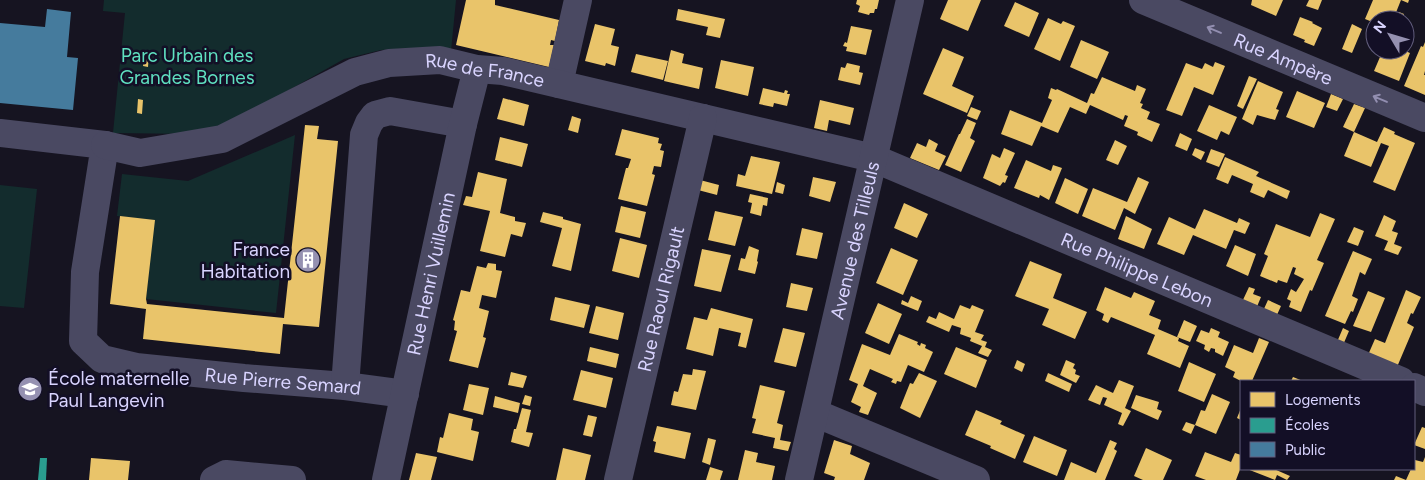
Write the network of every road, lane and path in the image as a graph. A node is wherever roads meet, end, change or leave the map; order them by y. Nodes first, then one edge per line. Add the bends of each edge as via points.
1 (578, 0) edge
2 (910, 0) edge
3 (1143, 0) edge
4 (477, 69) junction
5 (559, 84) junction
6 (703, 118) junction
7 (1425, 118) edge
8 (463, 124) junction
9 (0, 133) edge
10 (105, 145) junction
11 (873, 158) junction
12 (1399, 380) edge
13 (345, 386) junction
14 (405, 394) junction
15 (814, 413) junction
16 (214, 480) edge
17 (292, 480) edge
18 (386, 480) edge
19 (618, 480) edge
20 (799, 480) edge
21 (976, 480) edge

1 - 5 street
2 - 11 street, Avenue des Tilleuls
7 -> 3 street, Rue Ampère
4 - 5 street, Rue de France via 503,71
4 - 8 street, Rue Henri Vuillemin
4 - 10 street, Rue de France via 440,60 389,64 355,72 222,139 140,153
5 - 6 street, Rue de France
6 - 11 street, Rue de France
6 - 19 street, Rue Raoul Rigault
8 - 13 street via 390,111 375,115 369,123 364,135
8 - 14 street, Rue Henri Vuillemin
9 - 10 street
10 - 13 street, Rue Pierre Semard via 86,272 83,341 102,359 136,367
11 - 12 street, Rue Philippe Lebon
11 - 15 street, Avenue des Tilleuls
13 - 14 street, Rue Pierre Semard
14 - 18 street, Rue Henri Vuillemin
15 - 20 street, Avenue des Tilleuls
15 - 21 street
16 - 17 street via 226,474

